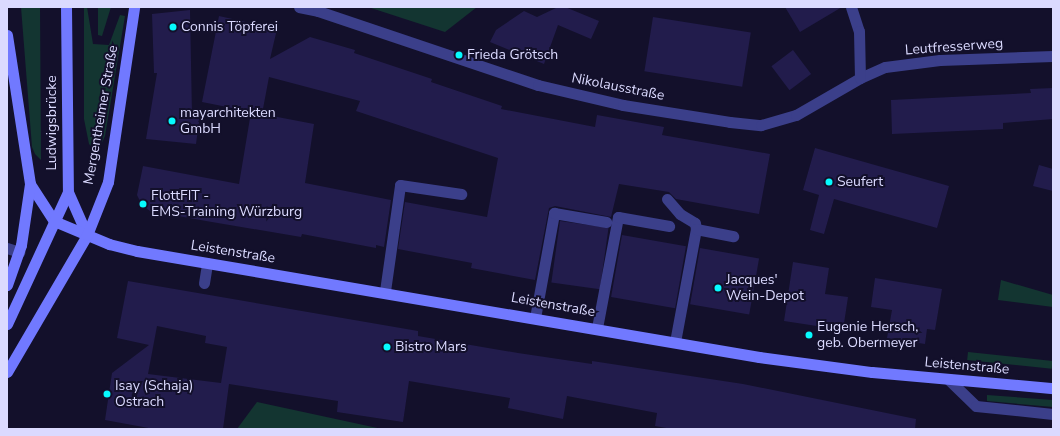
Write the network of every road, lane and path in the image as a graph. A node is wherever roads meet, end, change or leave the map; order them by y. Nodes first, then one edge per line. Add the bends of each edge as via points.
1 (66, 7) edge
2 (134, 7) edge
3 (299, 7) edge
4 (851, 7) edge
5 (7, 35) edge
6 (1053, 56) edge
7 (860, 78) junction
8 (30, 184) junction
9 (68, 192) junction
10 (461, 194) dead end
11 (667, 199) dead end
12 (54, 221) junction
13 (606, 222) dead end
14 (669, 226) dead end
15 (696, 229) junction
16 (87, 235) junction
17 (733, 236) dead end
18 (7, 248) edge
19 (19, 252) junction
20 (207, 263) junction
21 (204, 283) dead end
22 (7, 285) edge
23 (385, 291) junction
24 (535, 318) junction
25 (7, 324) edge
26 (597, 328) junction
27 (675, 342) junction
28 (7, 372) edge
29 (949, 380) junction
30 (1053, 388) edge
31 (1053, 414) edge

1 - 9 main road, Ludwigsbrücke
2 - 16 main road, Mergentheimer Straße via 108,182
3 - 7 street, Nikolausstraße via 318,11 538,85 623,105 730,122 761,124 796,115
4 - 7 street via 859,31
5 - 8 main road
6 - 7 street, Leutfresserweg via 940,60 885,67
8 - 12 main road
8 - 19 main road
9 - 12 main road, Mergentheimer Straße
9 - 16 main road, Ludwigsbrücke
10 - 23 street via 400,186
11 - 15 street via 680,214 695,223
12 - 16 main road, Leistenstraße
12 - 25 main road, Mergentheimer Straße
13 - 24 street via 554,213
14 - 26 street via 618,217
15 - 17 street
15 - 27 street
16 - 20 main road, Leistenstraße via 137,251
16 - 28 main road, Mergentheimer Straße
18 - 19 street
19 - 22 main road
20 - 21 street
20 - 23 main road, Leistenstraße
23 - 24 main road, Leistenstraße
24 - 26 main road, Leistenstraße
26 - 27 main road, Leistenstraße
27 - 29 main road, Leistenstraße via 759,357
29 - 30 main road, Leistenstraße
29 - 31 street via 976,406

